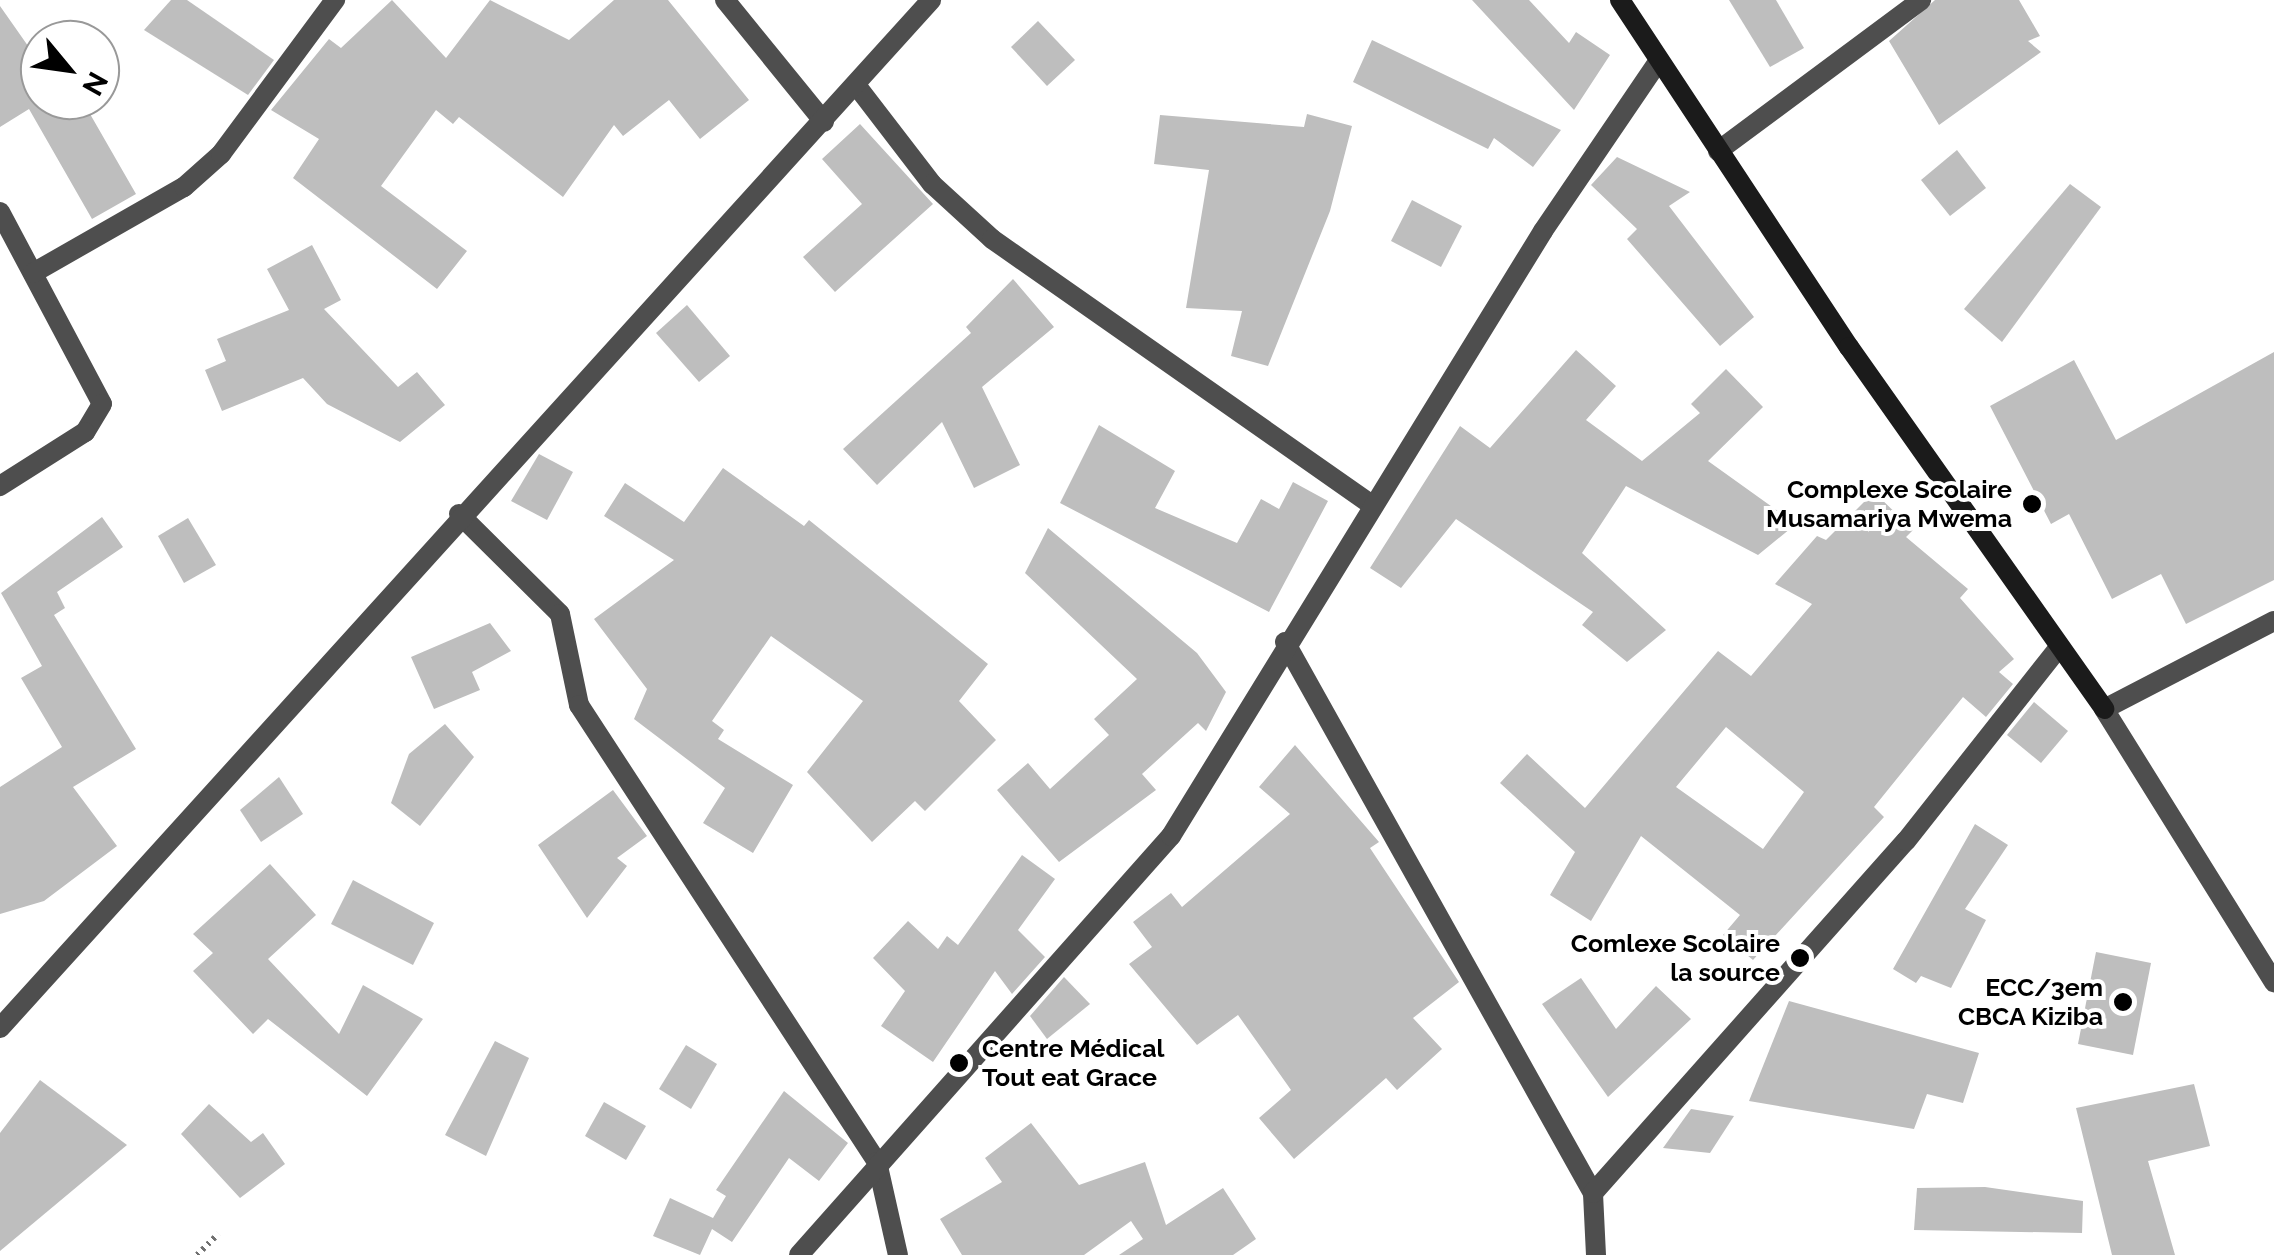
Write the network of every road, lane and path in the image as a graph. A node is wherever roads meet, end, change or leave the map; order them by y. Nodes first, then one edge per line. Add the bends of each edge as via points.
1 (335, 0) edge
2 (725, 0) edge
3 (931, 0) edge
4 (1620, 0) edge
5 (1921, 0) edge
6 (1657, 63) junction
7 (856, 85) junction
8 (824, 122) junction
9 (1718, 151) junction
10 (0, 212) edge
11 (33, 273) junction
12 (0, 486) edge
13 (1372, 504) junction
14 (459, 514) junction
15 (2274, 621) edge
16 (1286, 642) junction
17 (2060, 646) junction
18 (2104, 708) junction
19 (2274, 982) edge
20 (0, 1028) edge
21 (877, 1162) junction
22 (1593, 1193) junction
23 (218, 1234) dead end
24 (198, 1255) edge
25 (799, 1255) edge
26 (898, 1255) edge
27 (1596, 1255) edge

1 - 11 street via 221,154 184,187
2 - 8 street
3 - 7 street
4 - 6 street
5 - 9 street
6 - 9 street
6 - 13 street
7 - 8 street
7 - 13 street via 932,184 992,239
8 - 14 street
9 - 17 street
10 - 11 street
11 - 12 street via 102,404 101,418
13 - 16 street
14 - 20 street
14 - 21 street via 560,614 579,705
15 - 18 street
16 - 21 street via 1171,836
16 - 22 street
17 - 18 street
17 - 22 street via 1906,841
18 - 19 street
21 - 25 street
21 - 26 street
22 - 27 street
23 - 24 path

